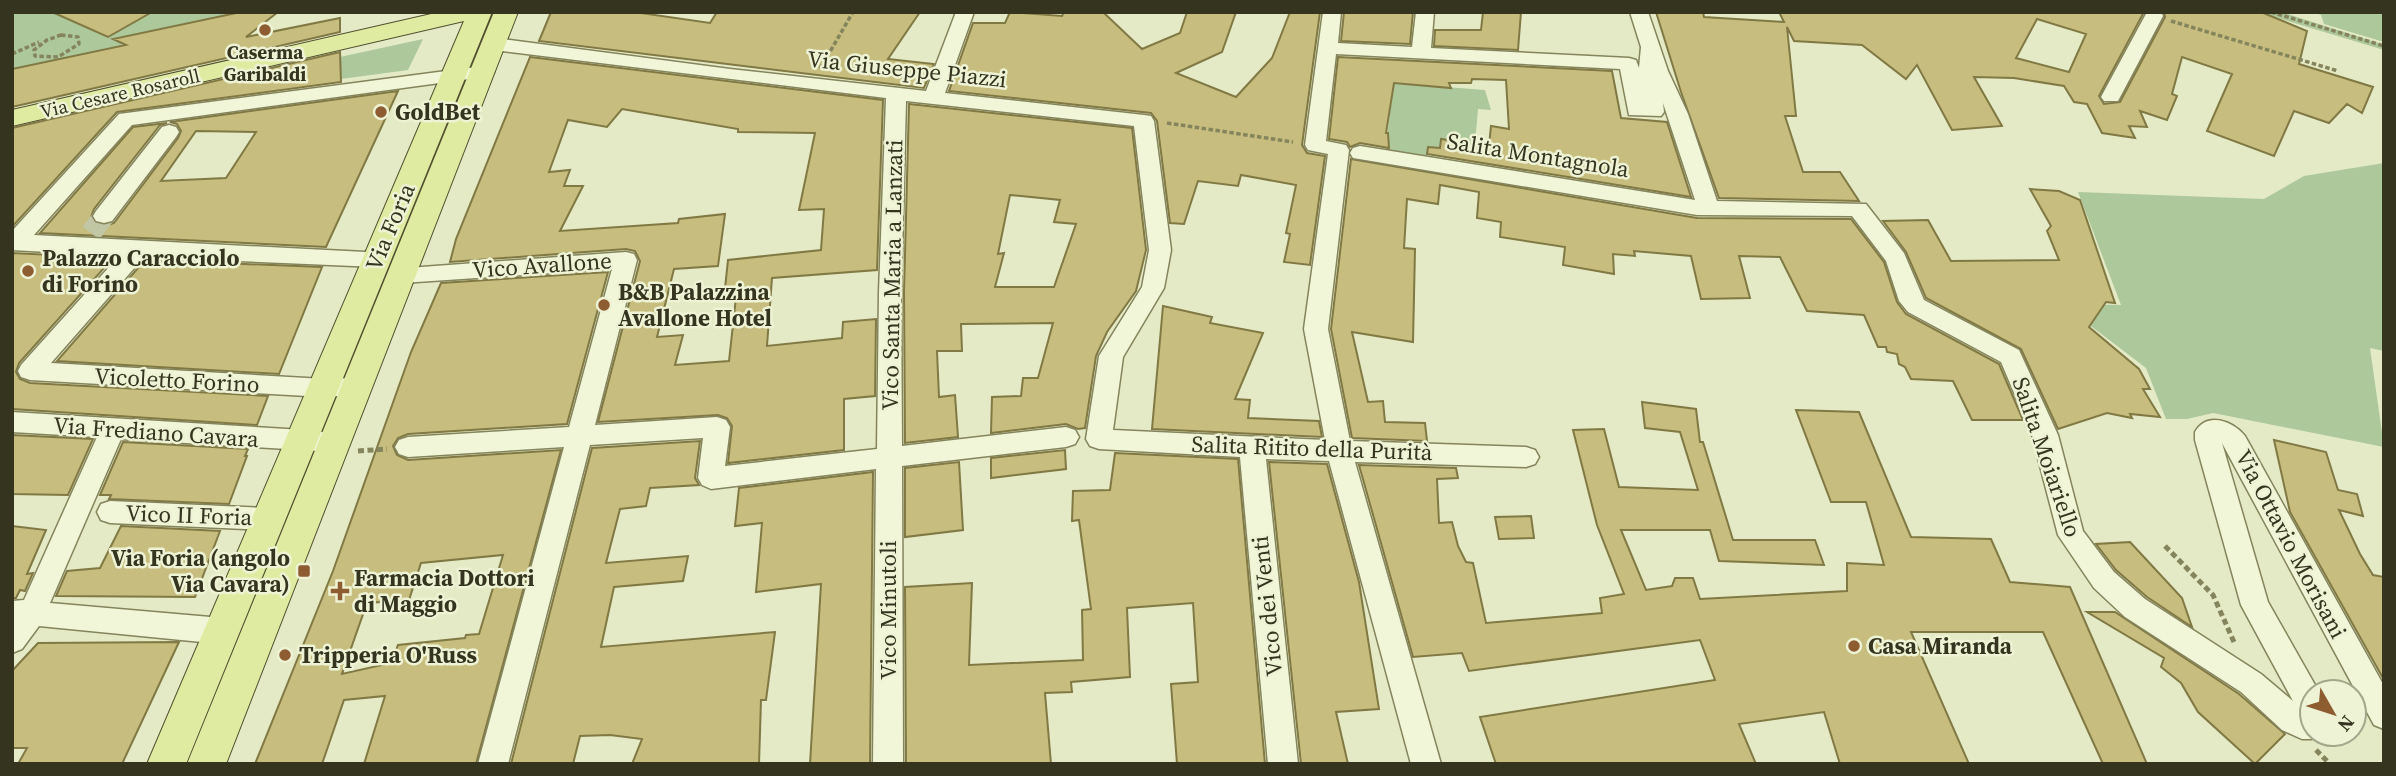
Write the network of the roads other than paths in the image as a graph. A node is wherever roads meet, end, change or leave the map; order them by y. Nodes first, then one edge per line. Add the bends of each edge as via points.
1 (472, 12) edge
2 (480, 12) edge
3 (506, 12) edge
4 (965, 12) edge
5 (1332, 12) edge
6 (1425, 12) edge
7 (1639, 12) edge
8 (2154, 16) road end
9 (1650, 47) junction
10 (1328, 48) junction
11 (1421, 52) junction
12 (477, 64) junction
13 (134, 90) junction
14 (896, 93) junction
15 (934, 96) junction
16 (2111, 97) dead end
17 (12, 118) edge
18 (126, 119) junction
19 (169, 132) dead end
20 (1349, 151) junction
21 (1709, 209) junction
22 (92, 232) junction
23 (14, 242) edge
24 (138, 249) junction
25 (389, 267) junction
26 (357, 387) junction
27 (324, 388) junction
28 (12, 422) edge
29 (113, 429) junction
30 (579, 435) junction
31 (1066, 437) dead end
32 (1099, 439) joint
33 (300, 441) junction
34 (332, 447) junction
35 (408, 447) road end
36 (1252, 448) junction
37 (1339, 449) junction
38 (888, 457) junction
39 (1526, 457) dead end
40 (110, 512) dead end
41 (268, 519) junction
42 (22, 613) edge
43 (222, 631) junction
44 (12, 640) edge
45 (2364, 678) edge
46 (2298, 681) edge
47 (2368, 686) edge
48 (2384, 715) edge
49 (2298, 723) edge
50 (166, 764) edge
51 (206, 764) edge
52 (493, 764) edge
53 (888, 764) edge
54 (1283, 764) edge
55 (1426, 764) edge

1 - 13 main road, Via Cesare Rosaroll
2 - 12 main road, Via Foria
3 - 12 main road, Via Foria
4 - 15 street
5 - 10 street
6 - 11 street
7 - 9 street
8 - 16 street
9 - 11 street via 1654,112 1636,111 1629,64
9 - 21 street
10 - 11 street
10 - 20 street, Salita Montagnola via 1315,145
12 - 14 street, Via Giuseppe Piazzi
12 - 18 street, Via Giuseppe Piazzi
12 - 25 main road, Via Foria
13 - 17 main road, Via Cesare Rosaroll
13 - 18 street via 137,103
14 - 15 street, Via Giuseppe Piazzi
14 - 38 street, Vico Santa Maria a Lanzati
15 - 32 street, Via Giuseppe Piazzi via 1144,121 1160,250 1153,288 1111,356
18 - 23 street
19 - 22 street
20 - 21 street, Salita Montagnola
20 - 37 street via 1316,329
21 - 49 street, Salita Moiariello via 1858,209 1896,259 1916,306 2011,356 2045,435 2071,535 2104,580 2135,608 2251,683
22 - 23 street
22 - 24 street
24 - 25 street
24 - 27 street, Vicoletto Forino via 30,371
25 - 26 main road, Via Foria
25 - 27 main road, Via Foria
25 - 30 street, Vico Avallone via 626,260
26 - 27 street, Vicoletto Forino
26 - 34 main road, Via Foria
27 - 33 main road, Via Foria
28 - 29 street, Via Frediano Cavara
29 - 33 street, Via Frediano Cavara
29 - 42 street
30 - 35 street
30 - 38 street via 717,427 710,478
30 - 52 street
31 - 38 street
32 - 36 street, Salita Ritito della Purità
33 - 34 street
33 - 41 main road, Via Foria
34 - 51 main road, Via Foria
36 - 37 street, Salita Ritito della Purità
36 - 54 street, Vico dei Venti
37 - 39 street, Salita Ritito della Purità
37 - 55 street
38 - 53 street, Vico Minutoli
40 - 41 street, Vico II Foria
41 - 43 main road, Via Foria
42 - 43 street
42 - 44 street
43 - 50 main road, Via Foria
45 - 46 street, Via Ottavio Morisani via 2236,443 2228,433 2213,429 2208,440 2255,605
47 - 48 street, Via Ottavio Morisani

